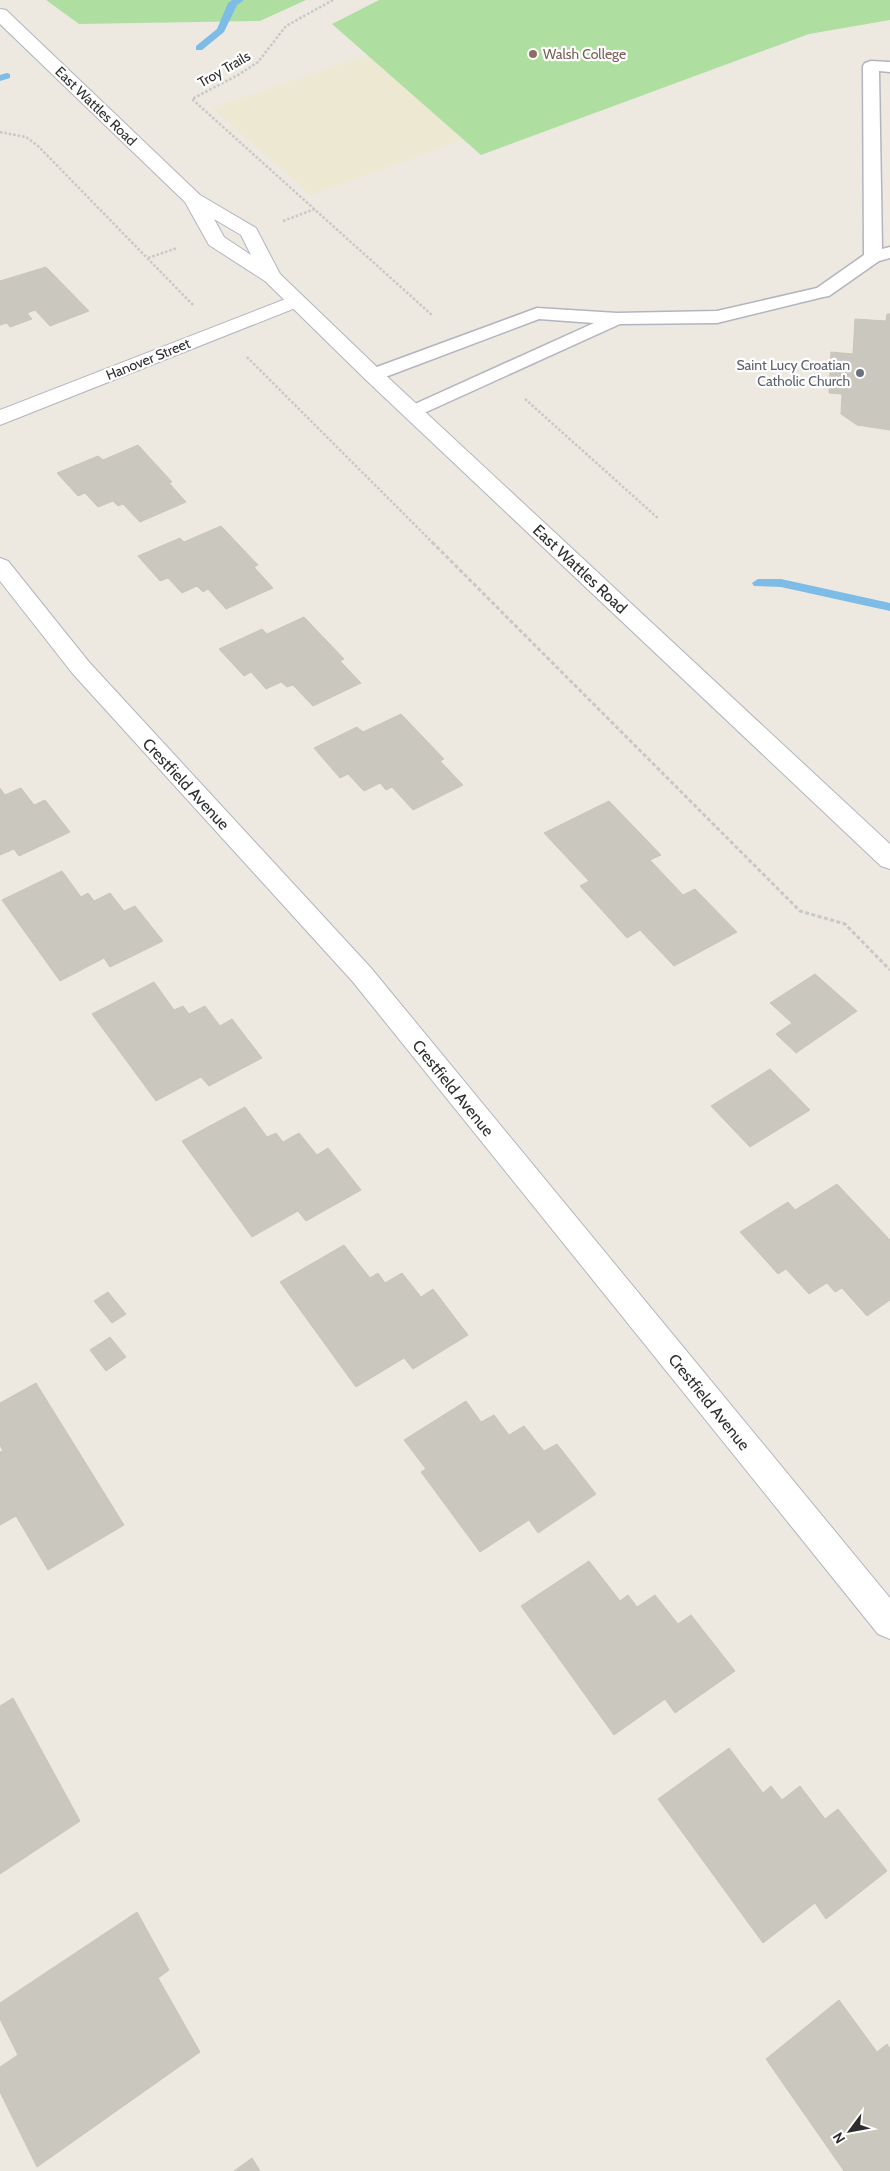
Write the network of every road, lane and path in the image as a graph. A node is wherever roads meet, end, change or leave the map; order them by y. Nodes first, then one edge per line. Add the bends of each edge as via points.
1 (333, 0) edge
2 (0, 14) edge
3 (890, 66) edge
4 (0, 132) edge
5 (302, 198) dead end
6 (315, 209) dead end
7 (282, 221) dead end
8 (182, 246) dead end
9 (882, 255) edge
10 (147, 258) junction
11 (296, 301) junction
12 (199, 310) dead end
13 (617, 319) junction
14 (242, 352) dead end
15 (373, 375) junction
16 (413, 412) junction
17 (0, 418) edge
18 (0, 566) edge
19 (890, 859) edge
20 (890, 970) edge
21 (890, 1623) edge

1 - 5 path, Troy Trails via 286,26 258,62 192,99
2 - 11 main road, East Wattles Road via 193,199 216,241 272,277
3 - 9 lane via 871,66
4 - 10 path via 26,137 38,146
6 - 7 path
8 - 10 path
9 - 13 lane via 823,292 717,317
10 - 12 path
11 - 15 main road, East Wattles Road
11 - 17 main road, Hanover Street
13 - 15 lane via 537,313
13 - 16 lane
14 - 20 path via 800,911 845,924
15 - 16 main road, East Wattles Road
16 - 19 main road, East Wattles Road
18 - 21 main road, Crestfield Avenue via 81,668 362,975

